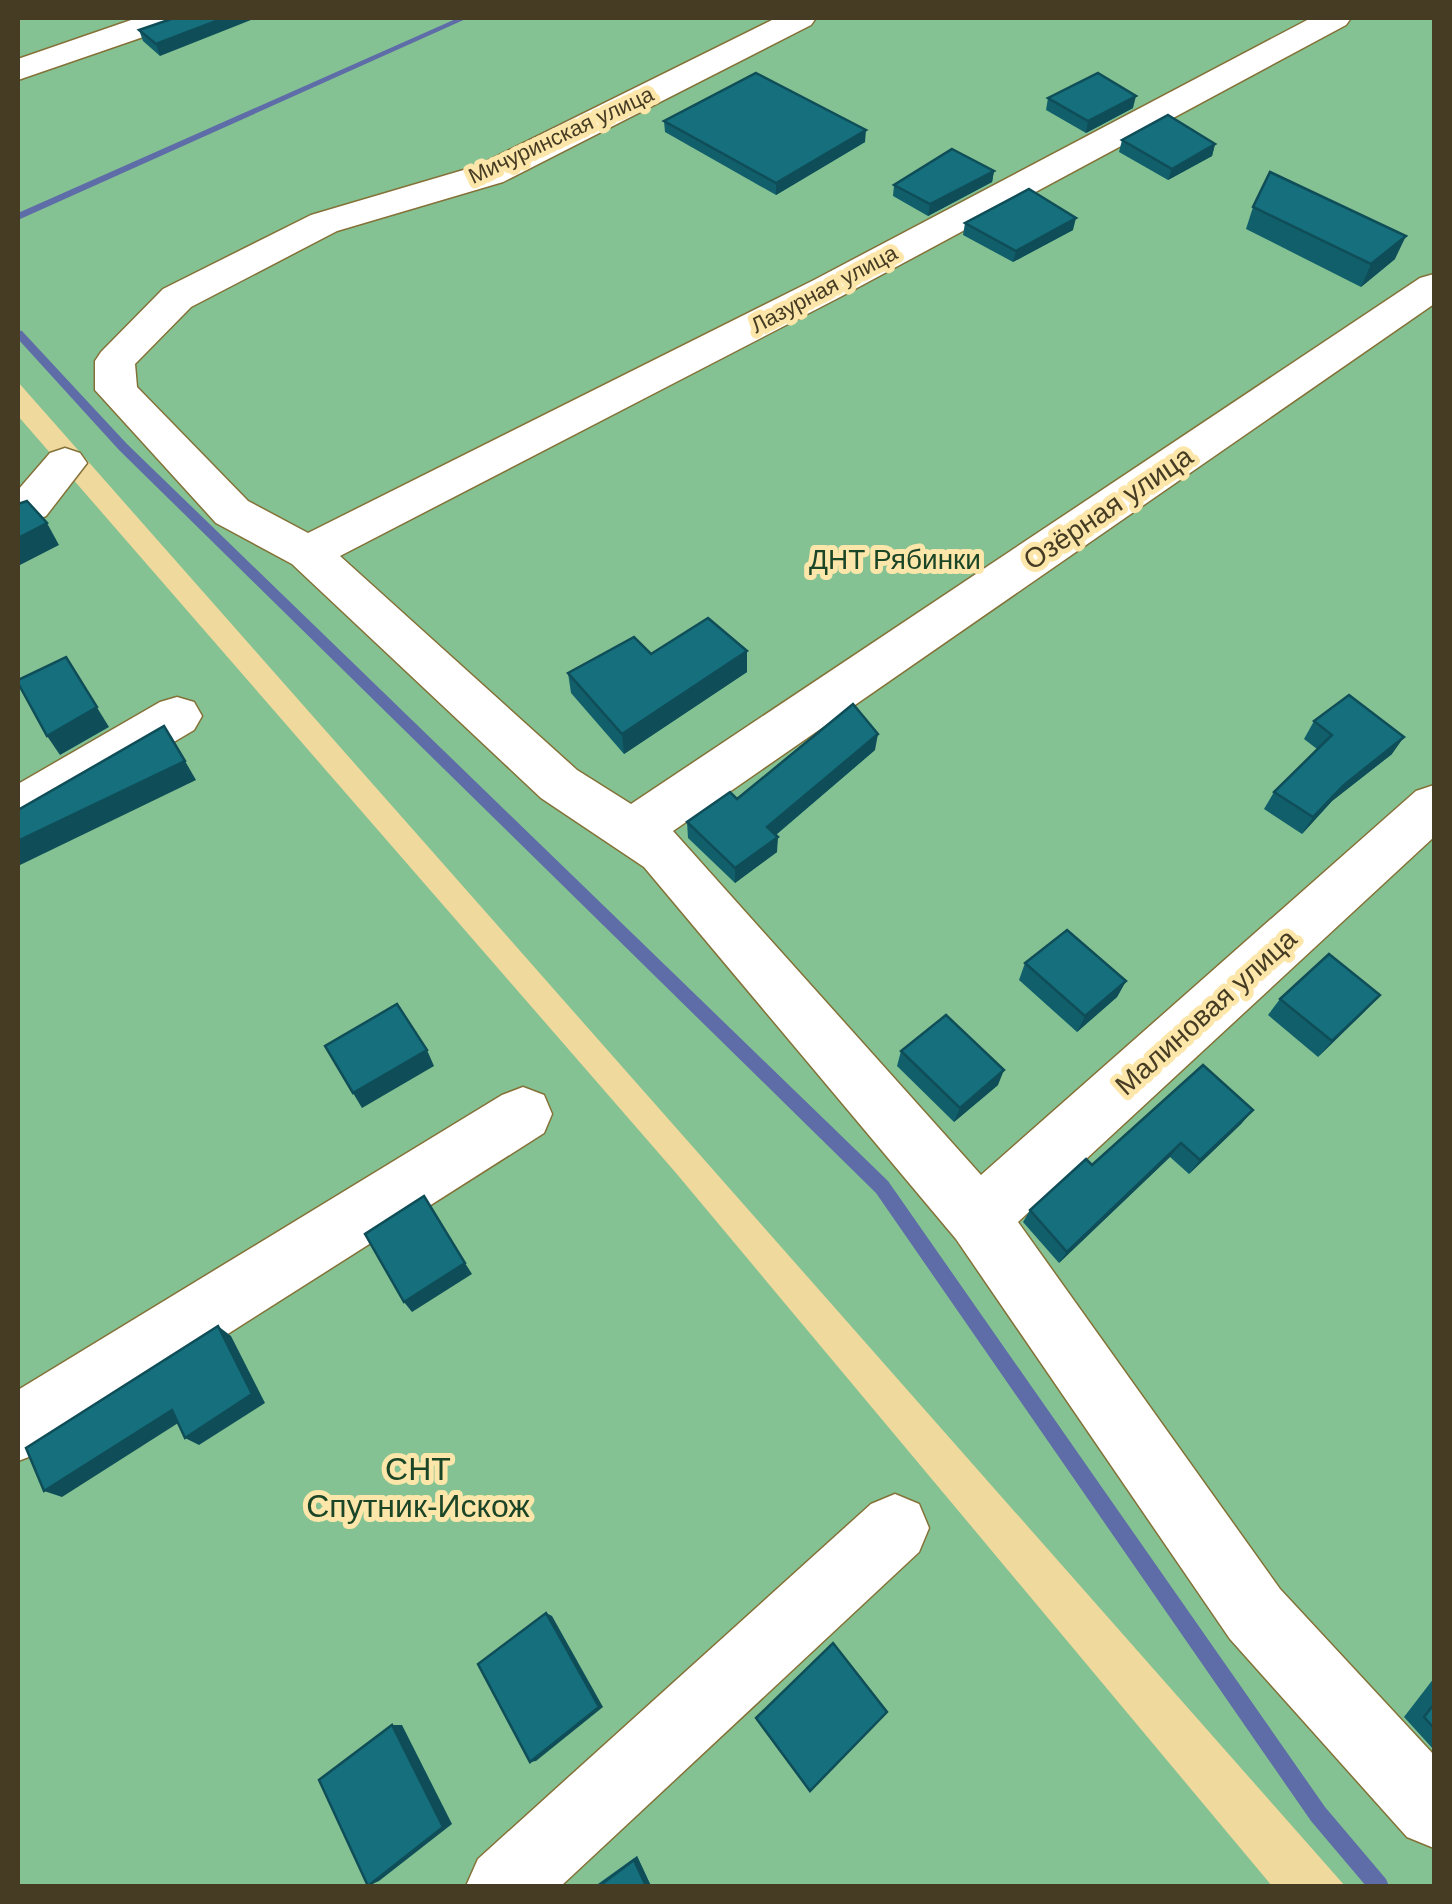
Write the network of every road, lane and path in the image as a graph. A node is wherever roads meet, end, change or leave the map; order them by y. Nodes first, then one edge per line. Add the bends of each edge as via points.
1 (166, 18) edge
2 (800, 18) edge
3 (1335, 18) edge
4 (18, 70) edge
5 (1434, 286) edge
6 (65, 463) dead end
7 (18, 512) edge
8 (308, 553) junction
9 (176, 716) dead end
10 (1434, 806) edge
11 (18, 808) edge
12 (632, 832) junction
13 (523, 1114) dead end
14 (978, 1218) junction
15 (18, 1428) edge
16 (895, 1528) dead end
17 (1434, 1810) edge
18 (505, 1886) edge

1 - 4 street
2 - 8 street, Мичуринская улица via 490,174 324,223 178,298 115,361 116,390 232,512
3 - 8 street, Лазурная улица via 828,288
5 - 12 street, Озёрная улица
6 - 7 street
8 - 12 street via 559,784
9 - 11 street
10 - 14 street, Малиновая улица
12 - 14 street via 664,852
13 - 15 street
14 - 17 street via 1256,1614
16 - 18 street

